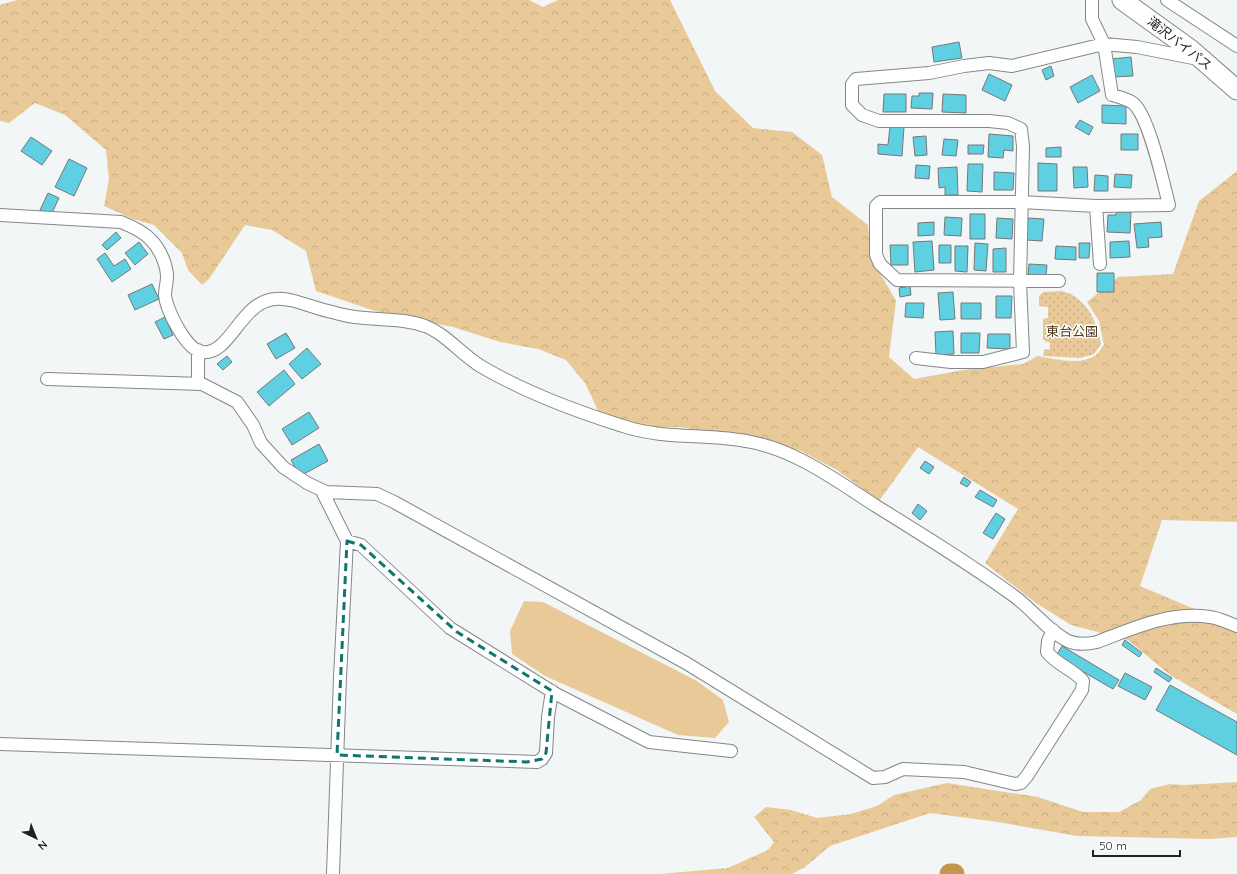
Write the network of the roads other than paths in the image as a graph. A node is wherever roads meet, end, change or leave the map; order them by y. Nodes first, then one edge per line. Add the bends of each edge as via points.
1 (1092, 0) edge
2 (1122, 0) edge
3 (1167, 0) edge
4 (1104, 44) junction
5 (1237, 46) edge
6 (1203, 60) junction
7 (1234, 83) edge
8 (1021, 202) junction
9 (1096, 206) junction
10 (0, 215) edge
11 (1100, 264) dead end
12 (1059, 281) dead end
13 (1020, 282) junction
14 (198, 350) junction
15 (916, 358) dead end
16 (47, 379) dead end
17 (198, 383) junction
18 (322, 491) junction
19 (347, 540) junction
20 (1237, 626) edge
21 (1053, 630) junction
22 (552, 691) junction
23 (0, 744) edge
24 (731, 751) dead end
25 (337, 755) junction
26 (333, 874) edge

1 - 4 street via 1092,19
2 - 6 highway, 滝沢バイパス
3 - 5 street
4 - 6 street via 1137,47
4 - 8 street via 1012,66 989,63 929,73 856,78 852,84 852,105 862,115 879,121 989,121 1008,123 1021,129
4 - 9 street via 1112,95 1133,103 1140,112 1154,150 1169,205
6 - 7 highway, 滝沢バイパス
8 - 9 street
8 - 13 street
8 - 13 street via 880,202 876,206 876,255 880,264 897,280
9 - 11 street
10 - 14 street via 121,222 136,228 151,240 161,255 168,274 165,295 170,312 184,339
12 - 13 street
13 - 15 street via 1023,352 983,362
14 - 17 street
14 - 21 street via 213,350 223,345 242,318 261,303 273,298 355,317 388,319 427,327 468,358 498,376 622,426 639,431 749,441 805,462 981,573 1018,599
16 - 17 street
17 - 18 street via 237,402 261,442 283,467
18 - 19 street
18 - 21 street via 377,494 394,502 686,663 873,778 885,777 903,769 964,772 1009,784 1021,782 1082,690 1082,681 1079,677 1062,667 1047,652
19 - 22 street via 361,545 450,628
19 - 25 street
20 - 21 street via 1212,617 1169,617 1089,644 1067,641
22 - 24 street via 649,742
22 - 25 street via 546,753 537,762
23 - 25 street
25 - 26 street

